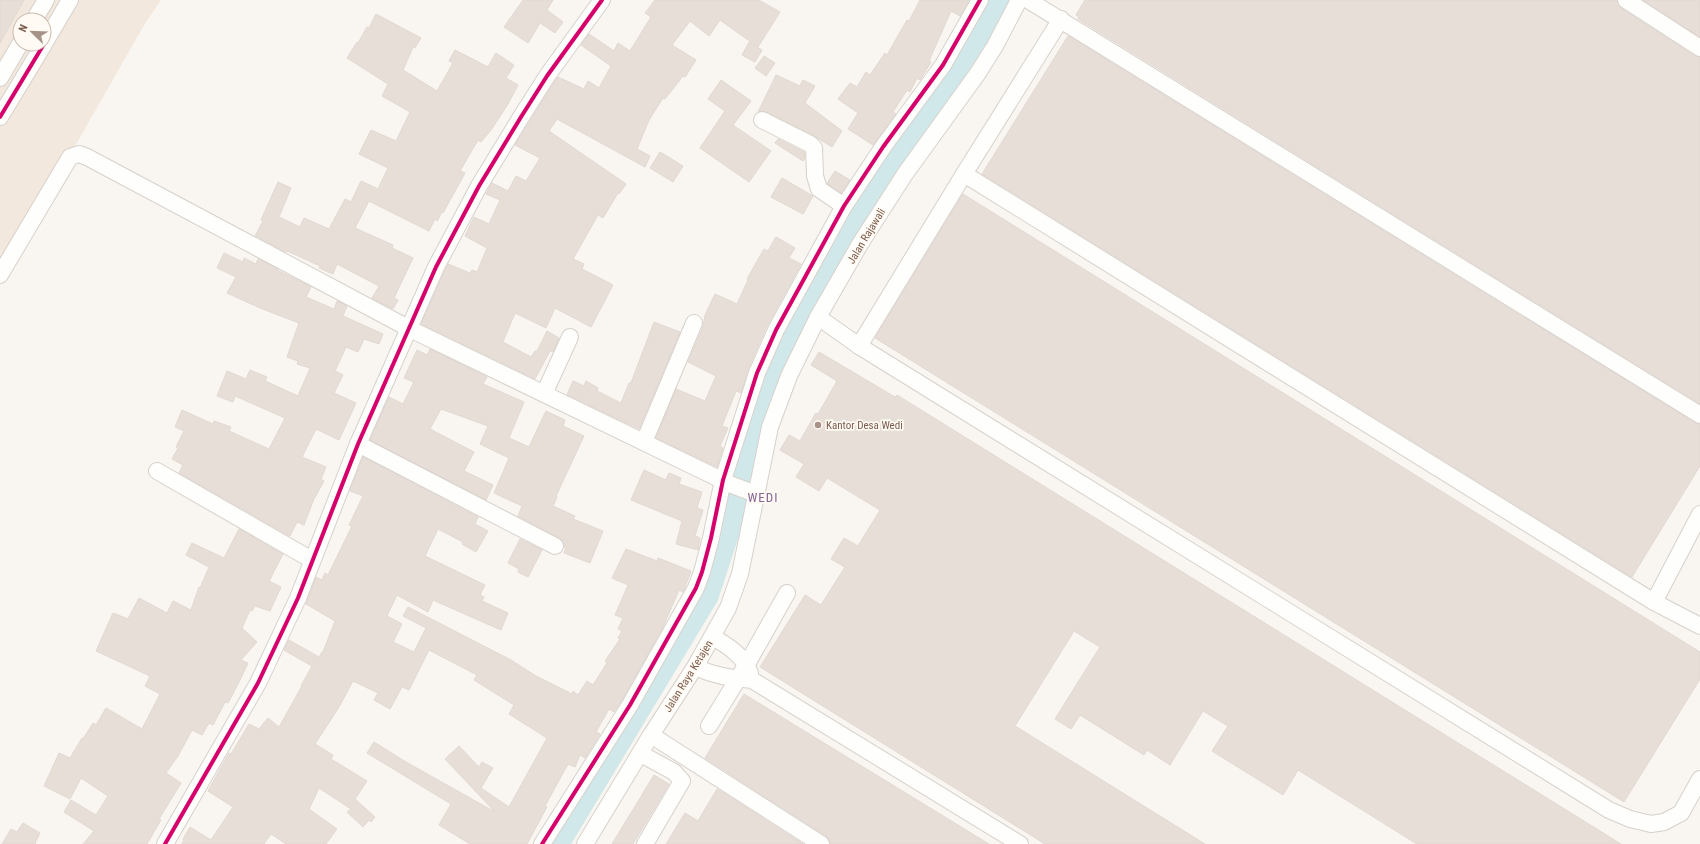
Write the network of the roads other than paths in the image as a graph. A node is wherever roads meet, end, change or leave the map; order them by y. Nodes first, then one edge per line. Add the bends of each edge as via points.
1 (46, 0) edge
2 (70, 0) edge
3 (602, 0) edge
4 (980, 0) edge
5 (1019, 0) edge
6 (1028, 0) edge
7 (1626, 0) edge
8 (39, 12) edge
9 (1061, 19) junction
10 (52, 30) edge
11 (1700, 48) edge
12 (15, 52) edge
13 (39, 52) edge
14 (0, 78) edge
15 (0, 118) edge
16 (762, 120) dead end
17 (964, 174) junction
18 (844, 206) junction
19 (0, 275) edge
20 (818, 318) junction
21 (694, 323) dead end
22 (410, 329) junction
23 (570, 337) dead end
24 (859, 346) junction
25 (544, 394) junction
26 (1700, 415) edge
27 (644, 442) junction
28 (358, 444) junction
29 (157, 471) dead end
30 (727, 482) junction
31 (752, 492) junction
32 (1700, 514) edge
33 (555, 546) dead end
34 (312, 560) junction
35 (787, 593) dead end
36 (1654, 602) junction
37 (1700, 626) edge
38 (713, 637) junction
39 (747, 664) junction
40 (695, 667) junction
41 (745, 679) junction
42 (709, 726) dead end
43 (651, 735) junction
44 (641, 754) junction
45 (1700, 779) edge
46 (165, 844) edge
47 (542, 844) edge
48 (585, 844) edge
49 (645, 844) edge
50 (821, 844) edge
51 (1020, 844) edge

1 - 8 street
2 - 10 street
3 - 22 street via 547,76 479,186 436,267
4 - 18 street via 943,65
5 - 20 street, Jalan Rajawali via 978,74 897,185
6 - 9 street
7 - 11 street
9 - 17 street
9 - 26 street
12 - 14 street
13 - 15 street
16 - 18 street via 814,148 815,176 819,189
17 - 24 street
17 - 36 street
18 - 30 street via 776,330 757,373
19 - 22 street via 70,157 79,154
20 - 24 street
20 - 31 street, Jalan Rajawali via 780,396
21 - 27 street
22 - 25 street
22 - 28 street
23 - 25 street
24 - 45 street via 1609,810 1650,824 1664,822 1682,813
25 - 27 street
27 - 30 street
28 - 33 street
28 - 34 street
29 - 34 street
30 - 31 street
30 - 47 street via 696,588 630,705
31 - 38 street, Jalan Raya Ketajen via 740,574 728,608
32 - 36 street
34 - 46 street via 298,598 258,683
35 - 39 street
36 - 37 street
38 - 39 street via 739,655
38 - 40 street, Jalan Raya Ketajen
39 - 41 street
40 - 41 street via 707,672
40 - 43 street, Jalan Raya Ketajen
41 - 42 street
41 - 51 street
43 - 44 street, Jalan Raya Ketajen
43 - 50 street
44 - 48 street, Jalan Raya Ketajen
44 - 49 street via 674,772 682,781

